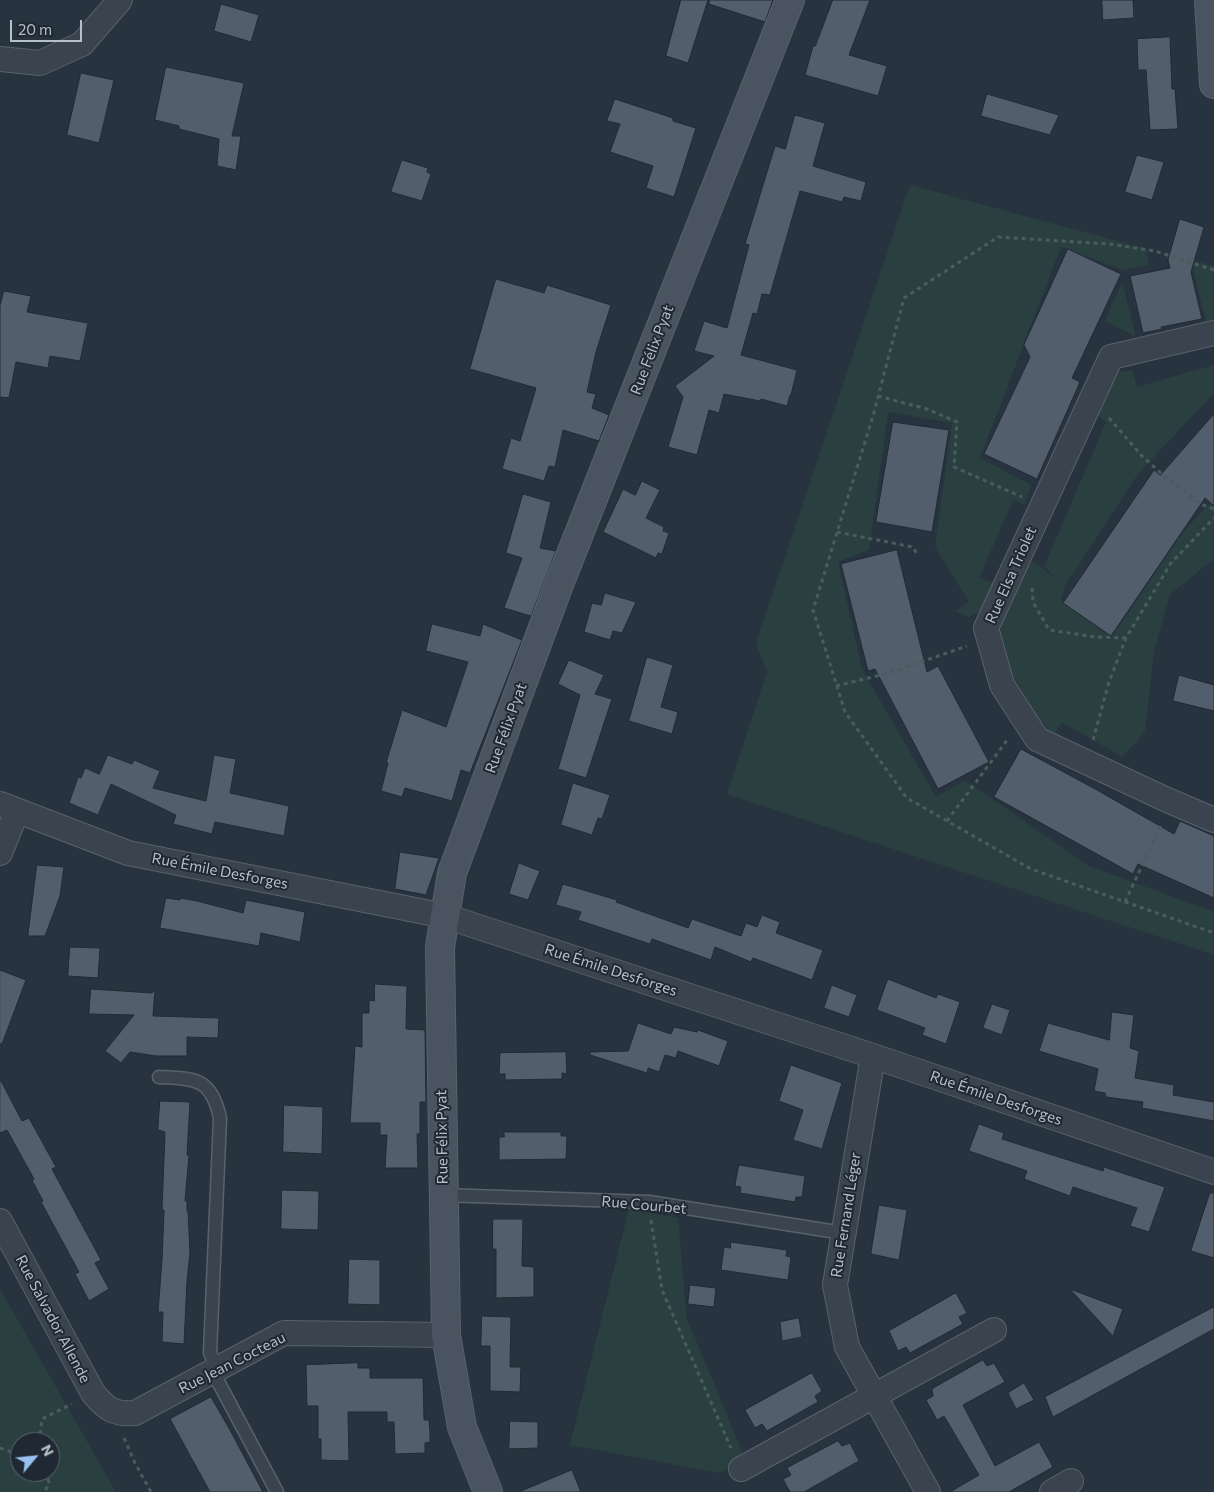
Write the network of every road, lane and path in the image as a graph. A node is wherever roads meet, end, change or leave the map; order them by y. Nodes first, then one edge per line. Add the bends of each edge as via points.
1 (120, 0) edge
2 (790, 0) edge
3 (1209, 0) edge
4 (0, 59) edge
5 (1214, 84) edge
6 (1214, 270) edge
7 (1214, 332) edge
8 (878, 396) junction
9 (1092, 398) junction
10 (1043, 506) junction
11 (1214, 509) edge
12 (1214, 518) edge
13 (837, 532) junction
14 (918, 556) dead end
15 (1019, 558) junction
16 (1126, 638) junction
17 (989, 639) junction
18 (836, 686) junction
19 (1024, 719) junction
20 (1087, 762) junction
21 (1172, 802) junction
22 (9, 807) edge
23 (1214, 820) edge
24 (947, 821) junction
25 (0, 853) edge
26 (1125, 902) junction
27 (445, 916) junction
28 (1214, 933) edge
29 (873, 1056) junction
30 (159, 1077) dead end
31 (1214, 1172) edge
32 (443, 1195) junction
33 (649, 1202) junction
34 (0, 1220) edge
35 (843, 1233) junction
36 (994, 1330) dead end
37 (446, 1335) junction
38 (216, 1370) junction
39 (94, 1393) junction
40 (874, 1396) junction
41 (114, 1412) junction
42 (40, 1432) edge
43 (741, 1469) joint
44 (150, 1492) edge
45 (277, 1492) edge
46 (488, 1492) edge
47 (928, 1492) edge

1 - 4 street via 82,44 40,63
2 - 27 street, Rue Félix Pyat via 555,596 452,872
3 - 5 street
6 - 8 path via 1146,249 998,237 904,298
7 - 9 street, Rue Elsa Triolet via 1111,357
8 - 10 path via 957,422 954,467
8 - 13 path
9 - 10 street, Rue Elsa Triolet
9 - 11 path via 1164,476 1201,504
10 - 15 street, Rue Elsa Triolet
12 - 16 path via 1171,564
13 - 14 path via 913,547
13 - 18 path via 813,610
15 - 16 path via 1030,568 1033,602 1049,630
15 - 17 street, Rue Elsa Triolet via 986,628
16 - 20 path via 1109,682
17 - 18 path via 889,673
17 - 19 street, Rue Elsa Triolet via 1002,685
18 - 24 path via 845,712 906,798
19 - 20 street, Rue Elsa Triolet via 1037,739
19 - 24 path
20 - 21 street, Rue Elsa Triolet
21 - 23 street, Rue Elsa Triolet
21 - 26 path
22 - 25 street
22 - 27 street, Rue Émile Desforges via 128,852
24 - 26 path via 1030,869
26 - 28 path
27 - 29 street, Rue Émile Desforges
27 - 32 street, Rue Félix Pyat via 440,947
29 - 31 street, Rue Émile Desforges
29 - 35 street, Rue Fernand Léger
30 - 38 lane via 193,1079 203,1084 218,1106 210,1353
32 - 33 lane, Rue Courbet
32 - 37 street, Rue Félix Pyat
33 - 35 lane, Rue Courbet
33 - 43 path via 662,1290
34 - 39 street, Rue Salvador Allende
35 - 40 street, Rue Fernand Léger via 835,1285 847,1347
36 - 40 street
37 - 38 street, Rue Jean Cocteau via 284,1333
37 - 46 street, Rue Félix Pyat via 462,1427
38 - 41 street, Rue Jean Cocteau via 135,1413
38 - 45 lane
39 - 41 street, Rue Salvador Allende via 102,1405
39 - 42 path via 42,1420
40 - 43 street
40 - 47 street, Rue Fernand Léger
41 - 44 path

